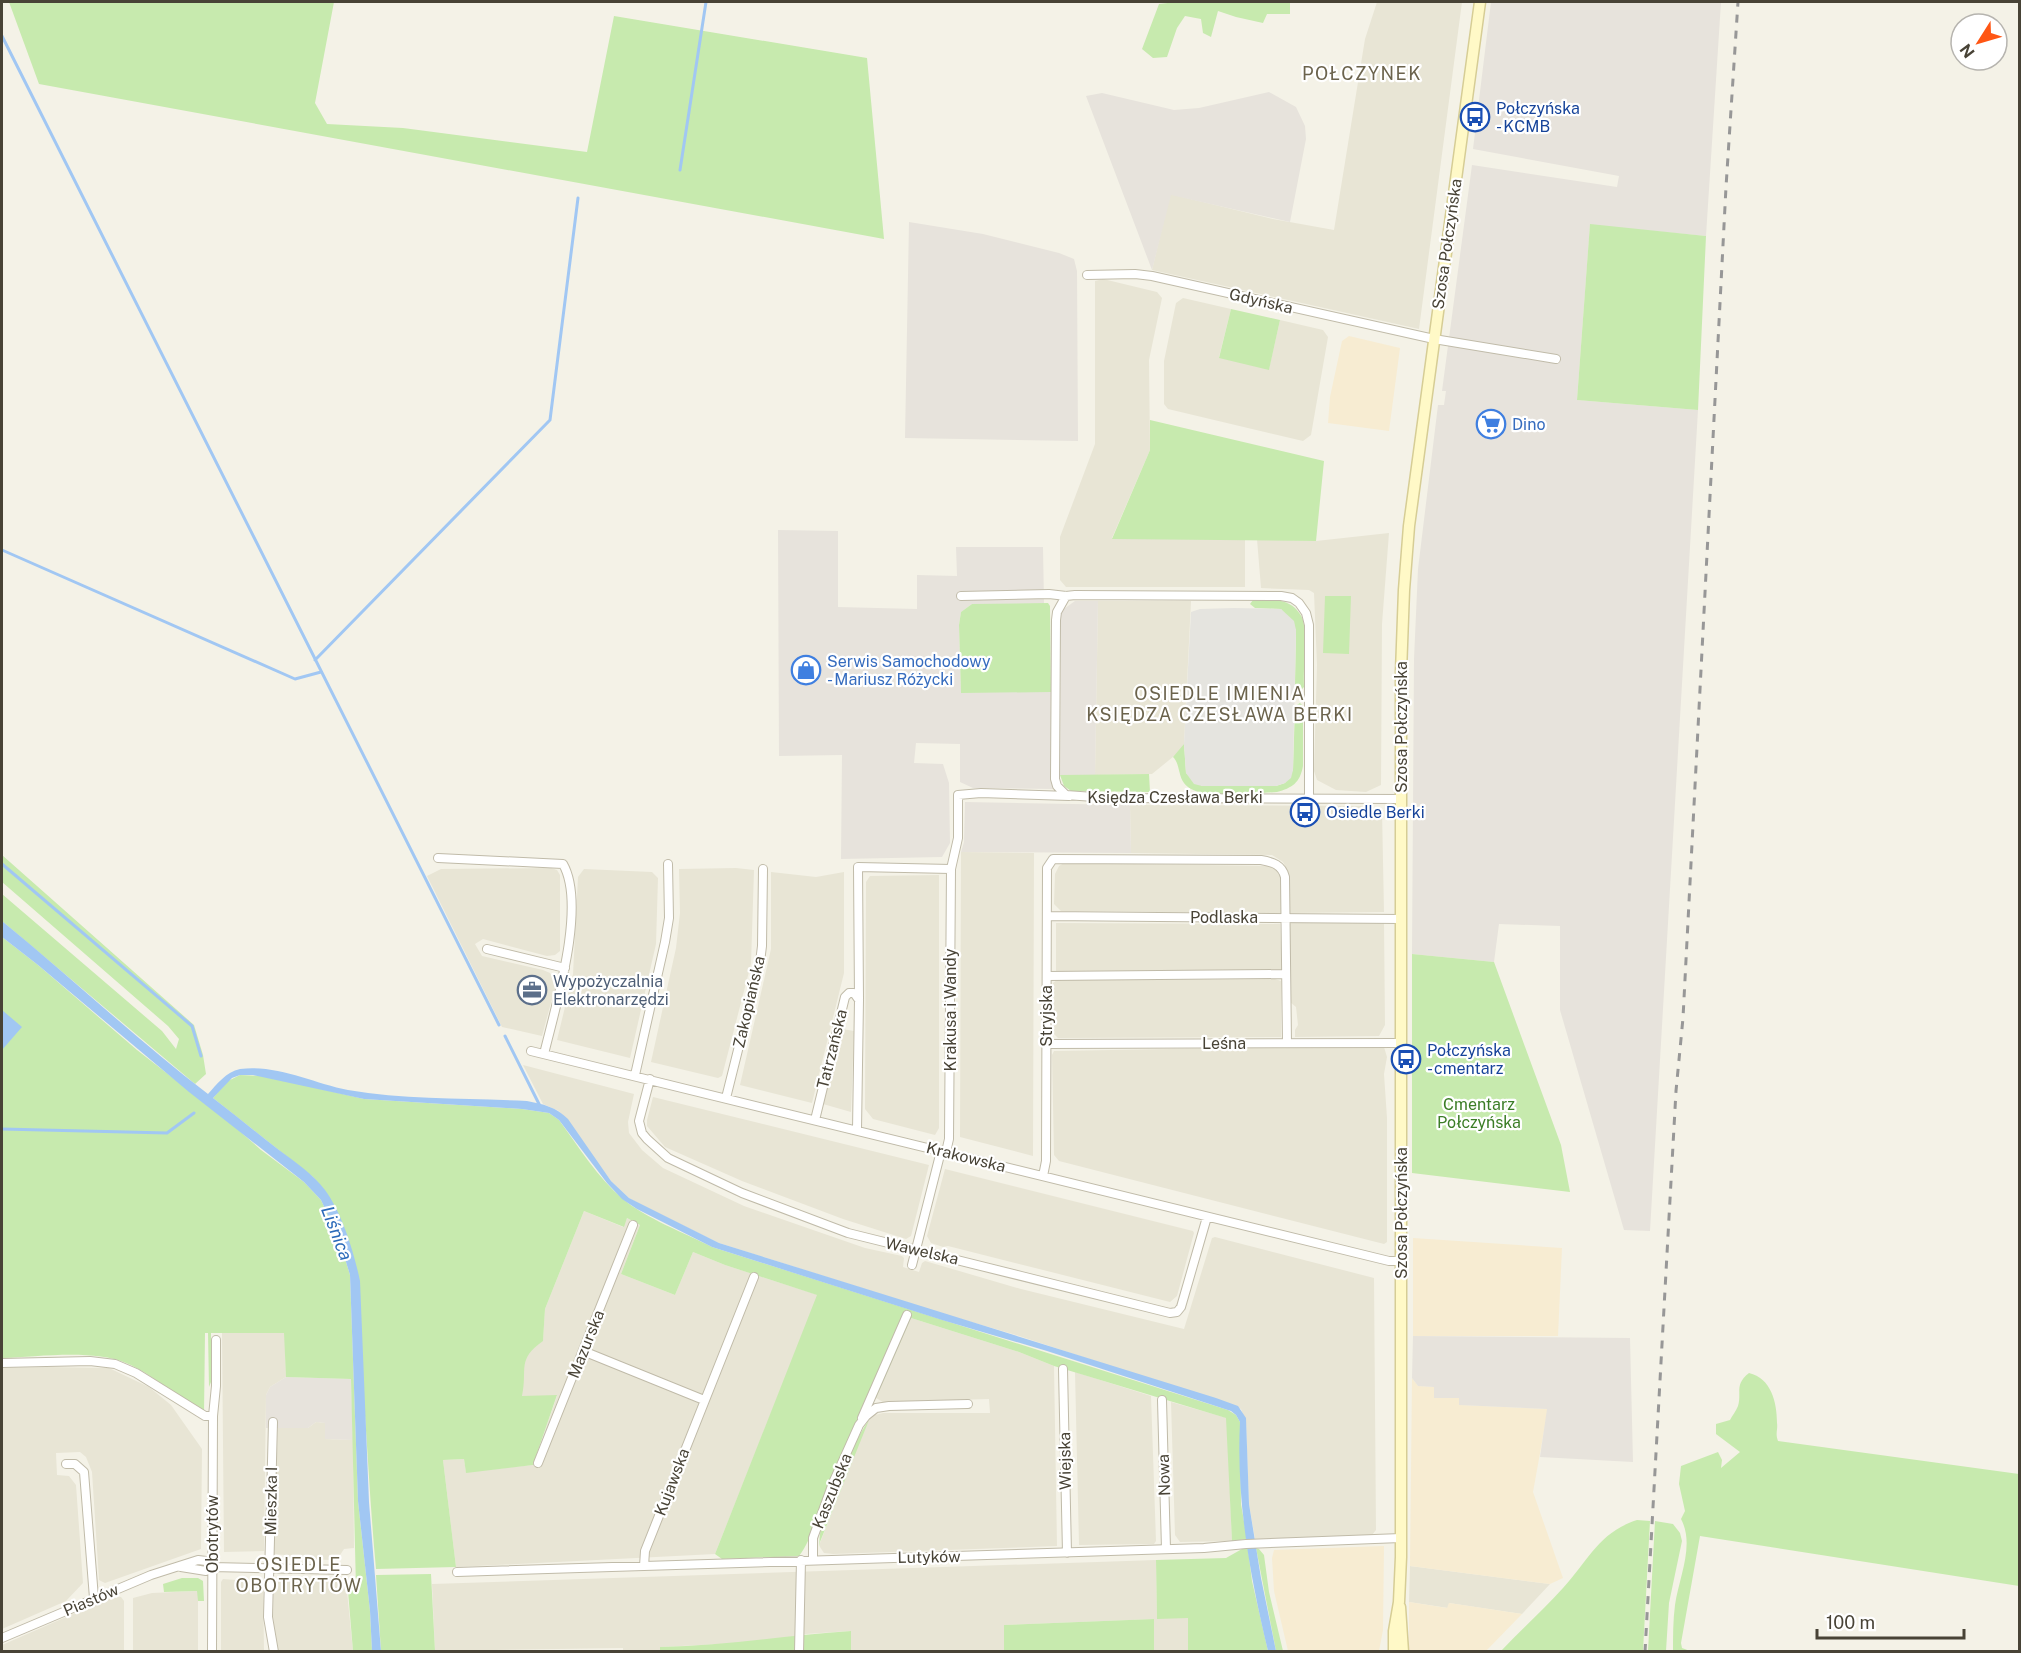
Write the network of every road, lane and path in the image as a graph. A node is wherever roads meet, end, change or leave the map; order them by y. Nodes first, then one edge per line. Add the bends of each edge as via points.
1 (1480, 2) edge
2 (1087, 275) dead end
3 (1434, 339) junction
4 (1556, 359) dead end
5 (961, 596) dead end
6 (1066, 596) junction
7 (1072, 796) junction
8 (1308, 798) junction
9 (1401, 799) junction
10 (438, 858) dead end
11 (668, 864) dead end
12 (763, 869) dead end
13 (951, 869) junction
14 (1047, 916) junction
15 (1286, 918) junction
16 (1401, 919) junction
17 (488, 949) dead end
18 (565, 968) junction
19 (1286, 975) junction
20 (1047, 976) junction
21 (859, 1000) junction
22 (1287, 1043) junction
23 (1401, 1043) junction
24 (1046, 1044) junction
25 (531, 1051) dead end
26 (544, 1054) junction
27 (635, 1076) junction
28 (650, 1079) junction
29 (726, 1098) junction
30 (815, 1120) junction
31 (857, 1130) junction
32 (944, 1151) junction
33 (1043, 1176) junction
34 (1207, 1217) junction
35 (633, 1225) dead end
36 (916, 1250) junction
37 (1401, 1261) junction
38 (912, 1265) dead end
39 (754, 1277) dead end
40 (908, 1316) dead end
41 (216, 1340) dead end
42 (583, 1351) junction
43 (2, 1363) edge
44 (1064, 1370) dead end
45 (704, 1400) junction
46 (1162, 1400) dead end
47 (968, 1404) dead end
48 (213, 1416) junction
49 (273, 1422) dead end
50 (859, 1425) junction
51 (538, 1463) dead end
52 (66, 1464) dead end
53 (1401, 1539) junction
54 (1167, 1549) junction
55 (1067, 1552) junction
56 (801, 1560) junction
57 (813, 1560) junction
58 (644, 1566) junction
59 (212, 1567) junction
60 (270, 1567) junction
61 (347, 1570) dead end
62 (457, 1572) dead end
63 (94, 1598) junction
64 (1399, 1602) junction
65 (2, 1638) edge
66 (212, 1652) edge
67 (274, 1652) edge
68 (799, 1652) edge
69 (1394, 1652) edge
70 (1403, 1652) edge

1 - 3 main road, Szosa Połczyńska
2 - 3 street, Gdyńska via 1152,276
3 - 4 street, Gdyńska
3 - 9 main road, Szosa Połczyńska via 1404,590
5 - 6 street
6 - 7 street, Księdza Czesława Berki via 1056,620 1055,779 1063,793
6 - 8 street via 1268,595 1289,597 1299,603 1309,625
7 - 8 street, Księdza Czesława Berki
7 - 13 street, Krakusa i Wandy via 958,795 957,846
8 - 9 street, Księdza Czesława Berki
9 - 16 main road, Szosa Połczyńska
10 - 18 street via 563,864 568,873 571,909
11 - 27 street via 669,918
12 - 29 street, Zakopiańska via 760,962
13 - 21 street, Tatrzańska via 858,867
13 - 32 street, Krakusa i Wandy via 949,1139
14 - 15 street, Podlaska
14 - 15 street, Stryjska via 1047,868 1053,858 1270,862 1284,874
14 - 20 street, Stryjska
15 - 16 street, Podlaska
15 - 19 street
16 - 23 main road, Szosa Połczyńska
17 - 18 street
18 - 26 street
19 - 20 street
19 - 22 street
20 - 24 street, Stryjska
21 - 30 street, Tatrzańska via 854,993 844,997
21 - 31 street, Tatrzańska
22 - 23 street, Leśna
22 - 24 street, Leśna
23 - 37 main road, Szosa Połczyńska
24 - 33 street, Stryjska
25 - 26 street, Krakowska
26 - 27 street, Krakowska
27 - 28 street, Krakowska
28 - 29 street, Krakowska
28 - 36 street, Wawelska via 639,1127 668,1158 742,1193 848,1233
29 - 30 street, Krakowska
30 - 31 street, Krakowska
31 - 32 street, Krakowska
32 - 33 street, Krakowska
32 - 36 street, Krakusa i Wandy
33 - 34 street, Krakowska
34 - 36 street, Wawelska via 1181,1308 1170,1313
34 - 37 street, Krakowska
35 - 42 street, Mazurska
36 - 38 street, Krakusa i Wandy
37 - 53 main road, Szosa Połczyńska
39 - 45 street, Kujawska
40 - 50 street, Kaszubska
41 - 48 street, Obotrytów
42 - 45 street
42 - 51 street, Mazurska
43 - 48 street via 115,1364 205,1416
44 - 55 street, Wiejska
45 - 58 street, Kujawska via 645,1551
46 - 54 street, Nowa
47 - 50 street, Kaszubska via 876,1408
48 - 59 street, Obotrytów
49 - 60 street, Mieszka I
50 - 57 street, Kaszubska via 813,1538
52 - 63 street via 75,1464 84,1472
53 - 54 street, Lutyków
53 - 64 main road, Szosa Połczyńska
54 - 55 street, Lutyków
55 - 57 street, Lutyków
56 - 57 street, Lutyków
56 - 58 street, Lutyków
56 - 68 street
58 - 62 street, Lutyków
59 - 60 street
59 - 63 street, Piastów via 206,1572 181,1567
59 - 66 street, Obotrytów
60 - 61 street
60 - 67 street, Mieszka I via 268,1617
63 - 65 street, Piastów
64 - 69 main road, Szosa Połczyńska
64 - 70 main road, Szosa Połczyńska

